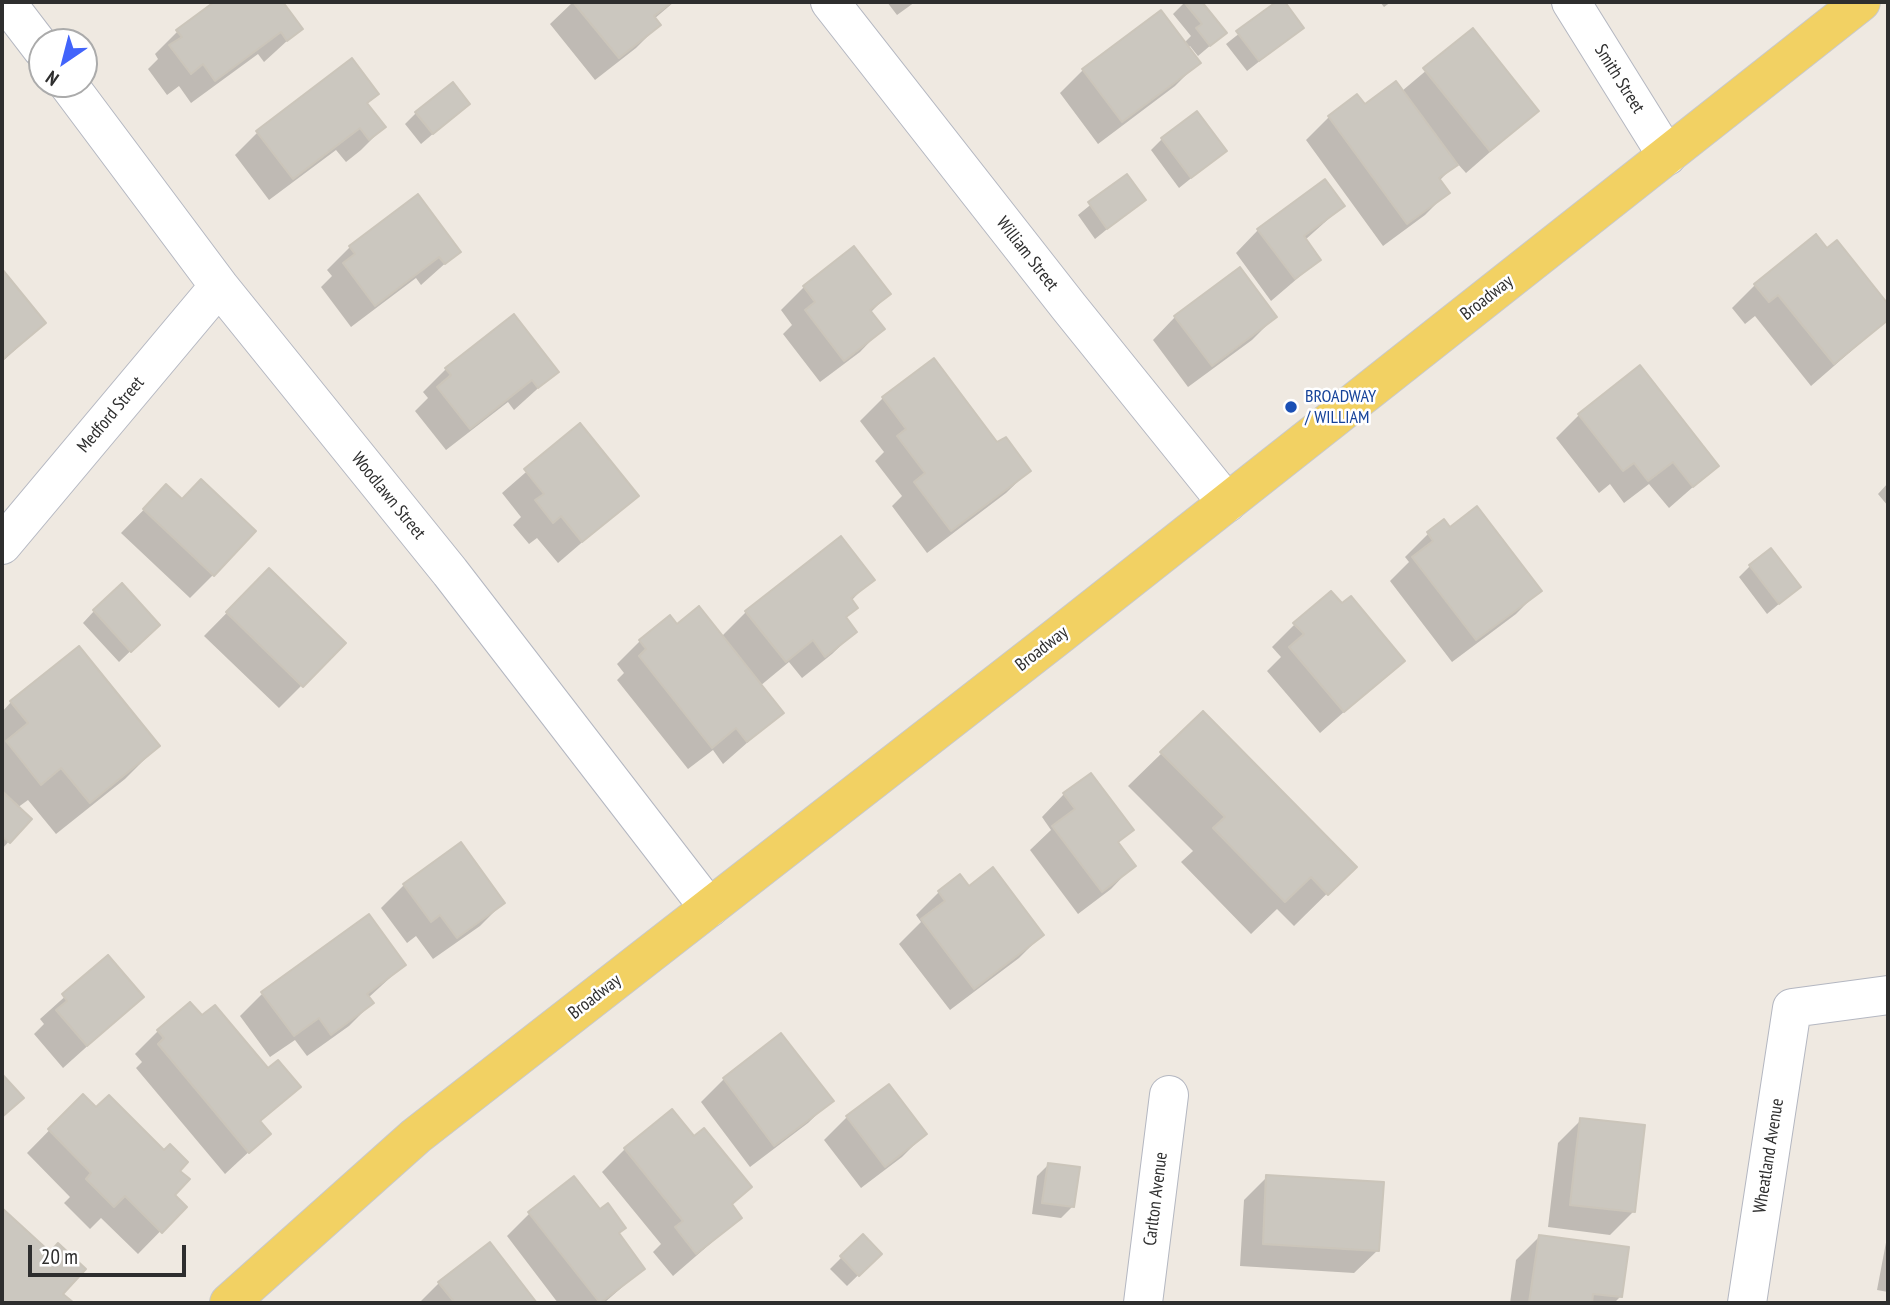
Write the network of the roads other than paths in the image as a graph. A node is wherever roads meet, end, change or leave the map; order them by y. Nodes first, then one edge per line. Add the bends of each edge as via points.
1 (6, 2) edge
2 (830, 2) edge
3 (1571, 2) edge
4 (1861, 2) edge
5 (28, 31) edge
6 (78, 98) edge
7 (1667, 156) junction
8 (219, 286) junction
9 (1227, 503) junction
10 (2, 545) edge
11 (709, 908) junction
12 (1888, 995) edge
13 (1169, 1095) dead end
14 (229, 1303) edge
15 (1143, 1303) edge
16 (1747, 1303) edge

1 - 5 street
2 - 9 street, William Street
3 - 7 street, Smith Street
4 - 7 main road, Broadway
6 - 8 street, Woodlawn Street
7 - 9 main road, Broadway
8 - 10 street, Medford Street
8 - 11 street, Woodlawn Street via 450,572
9 - 11 main road, Broadway
11 - 14 main road, Broadway via 416,1136
12 - 16 street, Wheatland Avenue via 1792,1008
13 - 15 street, Carlton Avenue

